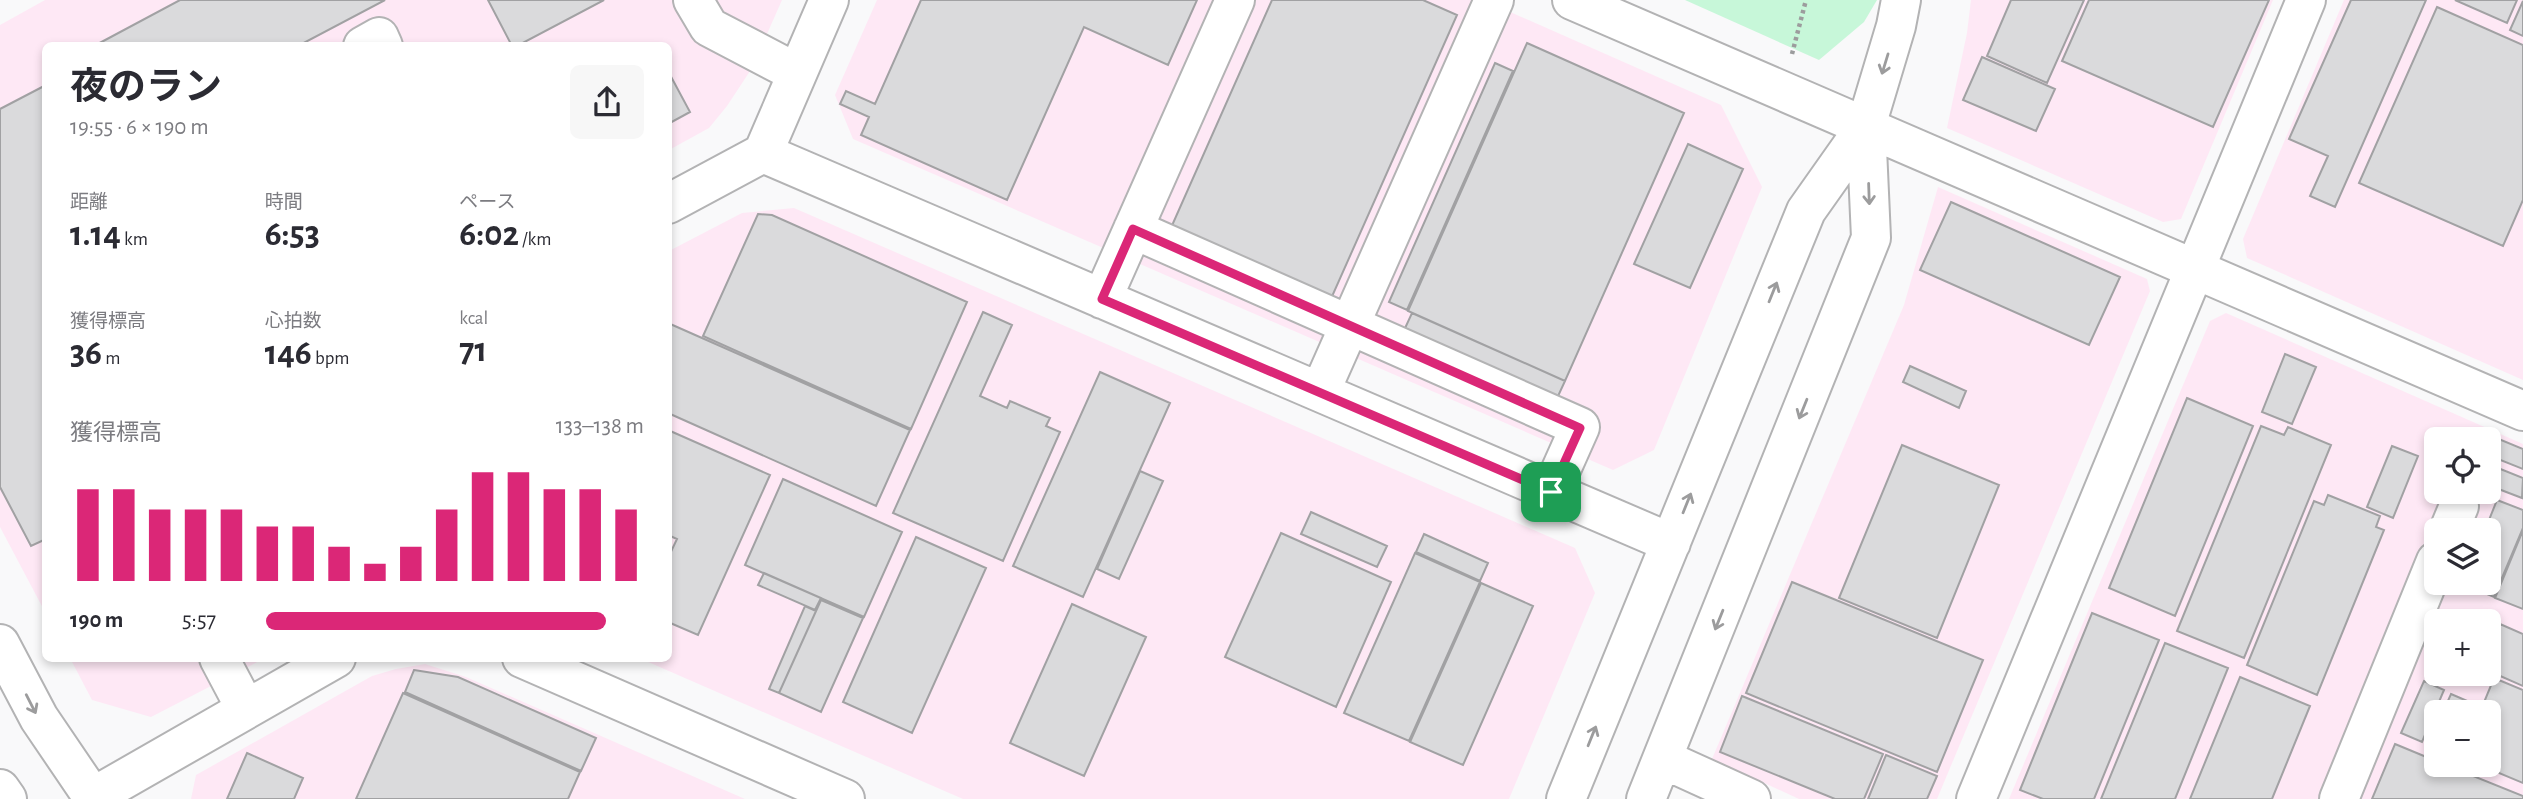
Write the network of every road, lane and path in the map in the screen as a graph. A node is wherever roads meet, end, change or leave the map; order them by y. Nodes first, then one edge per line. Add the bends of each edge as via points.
1 (693, 0) edge
2 (830, 0) edge
3 (1235, 0) edge
4 (1494, 0) edge
5 (1572, 0) edge
6 (1806, 0) edge
7 (1901, 0) edge
8 (2306, 0) edge
9 (1792, 54) dead end
10 (797, 74) junction
11 (1866, 126) junction
12 (762, 153) junction
13 (672, 202) edge
14 (1133, 229) junction
15 (2194, 268) junction
16 (1102, 299) junction
17 (1350, 325) junction
18 (1320, 393) junction
19 (2523, 411) edge
20 (1551, 492) junction
21 (1671, 543) junction
22 (2424, 590) edge
23 (0, 644) edge
24 (221, 662) edge
25 (328, 662) edge
26 (531, 662) edge
27 (246, 709) junction
28 (1663, 760) junction
29 (0, 789) edge
30 (94, 798) edge
31 (7, 799) edge
32 (845, 799) edge
33 (1566, 799) edge
34 (1646, 799) edge
35 (1751, 799) edge
36 (1976, 799) edge
37 (2339, 799) edge

1 - 10 street via 709,27
2 - 10 street
3 - 14 street
4 - 17 street
5 - 11 street
6 - 9 path
7 -> 11 street
8 - 15 street
10 - 12 street
11 - 15 street
21 -> 11 street via 1806,211
11 -> 28 street via 1871,238
12 - 13 street
12 - 16 street
14 - 16 street
14 - 17 street
15 - 19 street
15 - 36 street
16 - 18 street
17 - 18 street
17 - 20 street via 1580,428
18 - 20 street
20 - 21 street
33 -> 21 street
22 - 37 street
23 -> 30 street via 39,718
24 - 27 street
25 - 27 street
26 - 32 street
27 - 30 street
28 - 34 street
28 - 35 street
29 - 31 street

